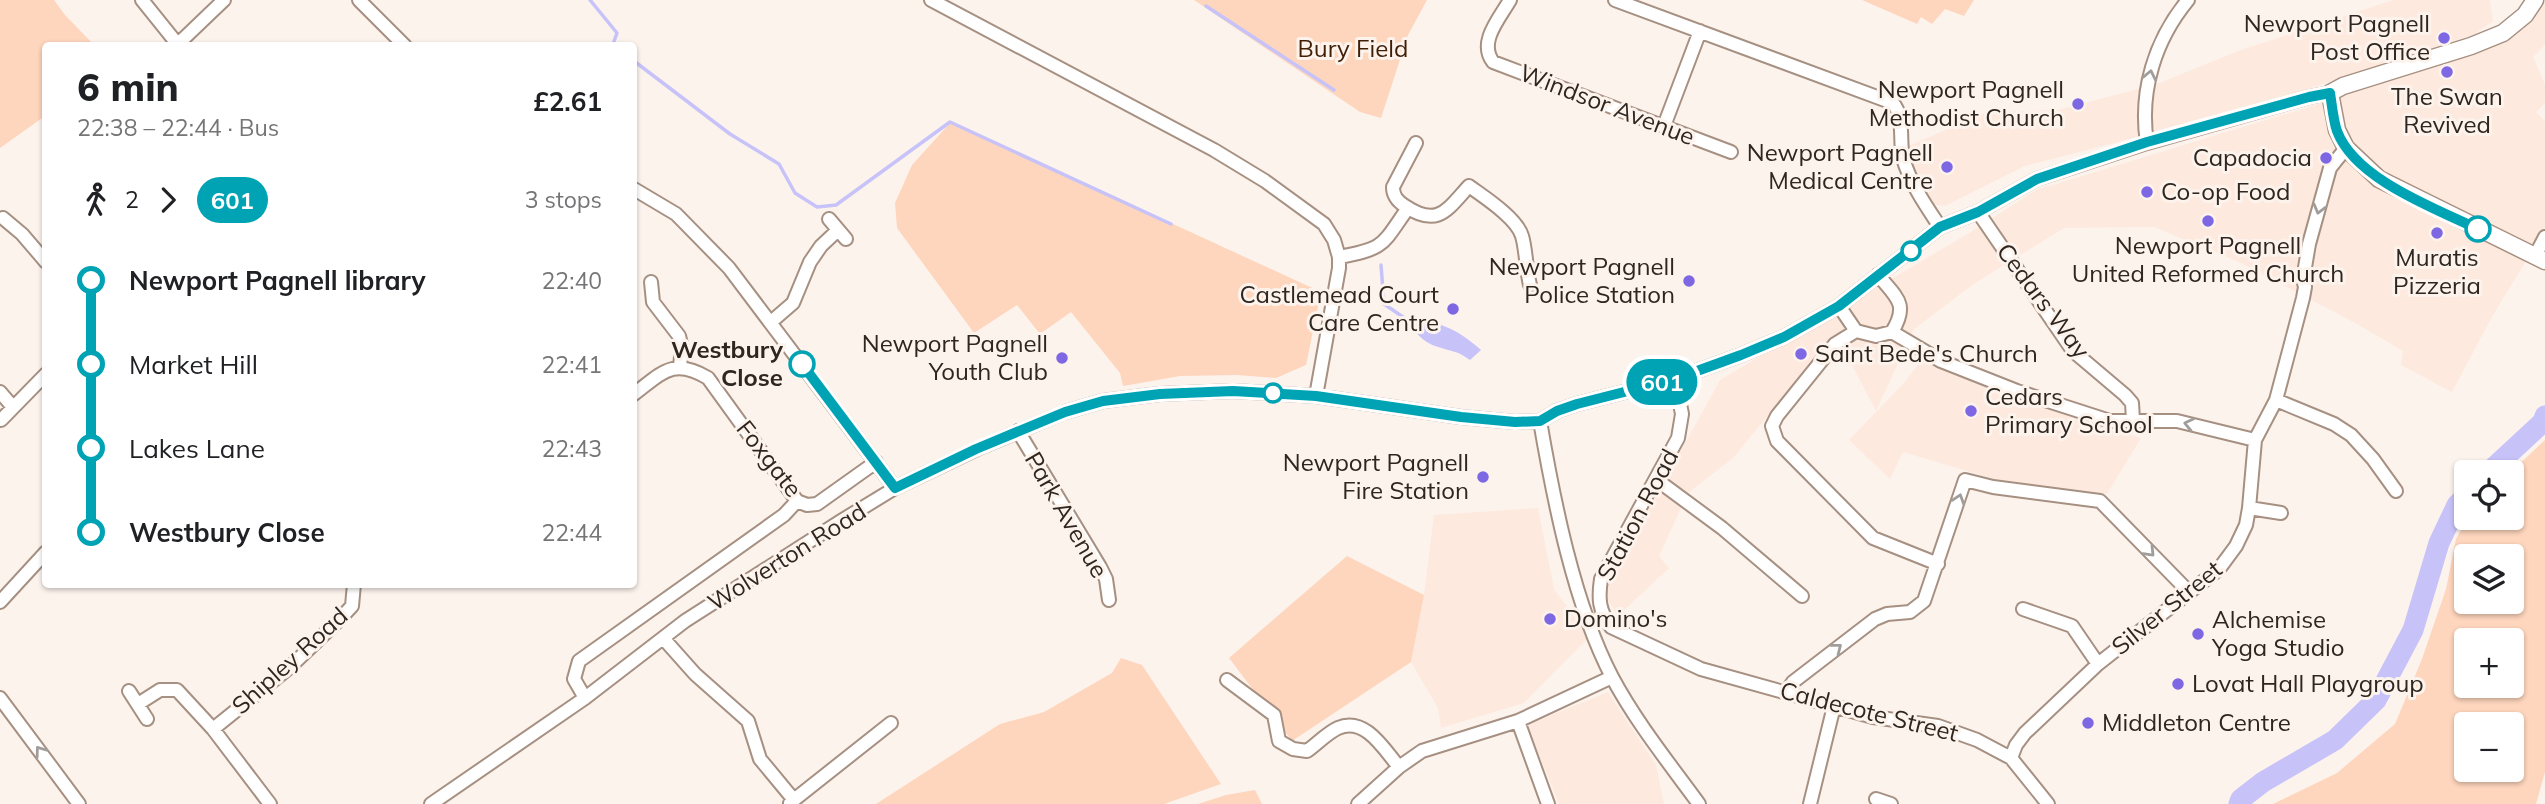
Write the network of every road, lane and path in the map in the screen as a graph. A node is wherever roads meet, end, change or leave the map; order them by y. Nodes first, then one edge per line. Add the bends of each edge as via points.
1 (142, 0) edge
2 (224, 0) edge
3 (359, 0) edge
4 (931, 0) edge
5 (1510, 0) edge
6 (1615, 0) edge
7 (2188, 0) edge
8 (2535, 0) edge
9 (1700, 32) junction
10 (177, 42) edge
11 (182, 42) edge
12 (401, 42) edge
13 (2330, 93) junction
14 (1664, 127) junction
15 (2147, 142) junction
16 (1416, 143) dead end
17 (2346, 148) junction
18 (1731, 152) dead end
19 (637, 191) edge
20 (1408, 208) junction
21 (1978, 212) junction
22 (5, 216) edge
23 (1940, 227) junction
24 (838, 230) dead end
25 (2545, 237) edge
26 (42, 257) edge
27 (1339, 257) junction
28 (2540, 258) edge
29 (1878, 275) junction
30 (650, 282) dead end
31 (1530, 285) dead end
32 (1839, 306) junction
33 (771, 322) junction
34 (1856, 331) junction
35 (1892, 332) junction
36 (680, 366) junction
37 (42, 378) edge
38 (1675, 379) junction
39 (0, 392) edge
40 (637, 392) edge
41 (1316, 396) junction
42 (2276, 400) junction
43 (12, 406) junction
44 (1, 420) edge
45 (2133, 420) junction
46 (1540, 421) junction
47 (1018, 431) junction
48 (2255, 440) junction
49 (876, 462) junction
50 (1657, 480) junction
51 (895, 488) junction
52 (2396, 491) dead end
53 (797, 501) junction
54 (2249, 508) junction
55 (2281, 513) dead end
56 (42, 556) edge
57 (1938, 564) junction
58 (354, 588) edge
59 (2190, 593) junction
60 (1802, 596) dead end
61 (1110, 600) dead end
62 (0, 602) edge
63 (2023, 608) dead end
64 (663, 638) junction
65 (1667, 656) joint
66 (2098, 664) junction
67 (1612, 677) junction
68 (1227, 680) dead end
69 (129, 691) dead end
70 (1786, 692) junction
71 (0, 698) edge
72 (585, 698) junction
73 (138, 705) junction
74 (1834, 706) junction
75 (147, 719) dead end
76 (1518, 721) junction
77 (891, 723) dead end
78 (213, 729) junction
79 (2011, 758) junction
80 (1399, 766) junction
81 (1876, 799) dead end
82 (791, 802) edge
83 (79, 804) edge
84 (270, 804) edge
85 (430, 804) edge
86 (1358, 804) edge
87 (1548, 804) edge
88 (1699, 804) edge
89 (1810, 804) edge
90 (1891, 804) edge
91 (2048, 804) edge

1 - 10 street
2 - 11 street
3 - 12 street
4 - 27 street via 1265,181 1324,224
5 - 14 street, Windsor Avenue via 1488,39 1493,62
6 - 9 street
15 -> 7 street via 2146,94 2153,60 2174,16
8 - 13 main road via 2503,33
9 - 14 street
9 - 23 street via 1892,103 1898,110 1908,172
13 - 15 street
13 - 17 main road via 2337,130
14 - 18 street, Windsor Avenue
15 - 21 street via 2037,179
16 - 20 street via 1393,187 1393,194
17 - 28 main road via 2379,179
17 -> 42 street, Silver Street via 2330,168
19 - 33 street via 676,214 729,268
20 - 27 street via 1381,246
20 - 31 street via 1438,216 1469,186 1516,224
21 - 23 street
21 - 45 street, Cedars Way via 2073,351 2132,404
22 - 26 street
23 - 29 street
24 - 33 street via 810,262 793,303
25 - 28 street
27 - 41 street
29 - 32 street
29 - 35 street via 1901,303 1901,318
30 - 36 street via 653,302 679,336
32 - 34 street
32 - 38 street via 1773,341
33 - 49 street
34 - 35 street via 1875,336
34 - 57 street via 1835,344 1777,416 1772,426 1777,441 1873,538
35 - 45 street via 1941,361 2017,391 2110,421
36 - 40 street via 667,369
36 - 53 street, Foxgate via 708,377
37 - 43 street
38 - 46 street via 1577,404
38 - 50 street, Station Road via 1682,414 1678,438
39 - 43 street
41 - 46 street, Wolverton Road via 1461,417
41 - 47 street, Wolverton Road via 1233,391 1160,394 1103,401
42 - 48 street, Silver Street
42 - 52 street via 2351,435
43 - 44 street
48 -> 45 street via 2177,421
46 - 67 street via 1576,585
47 - 51 street, Wolverton Road
47 - 61 street, Park Avenue via 1106,579
48 - 54 street, Silver Street
49 - 51 street
49 - 53 street, Foxgate via 817,504
50 - 60 street
50 - 65 street, Station Road via 1601,579 1599,605 1611,627
51 - 64 street, Wolverton Road
53 - 72 street, Wolverton Road via 784,515 579,661 574,679
54 - 55 street
54 - 59 street, Silver Street via 2236,546 2219,569
56 - 62 street
57 -> 59 street via 1965,480 2100,501
70 -> 57 street via 1875,619 1910,612 1924,601
58 - 78 street, Shipley Road via 352,606 339,620
59 - 66 street, Silver Street
63 - 66 street via 2072,626
64 - 72 street, Wolverton Road
64 - 82 street via 748,721 760,759
65 - 70 street, Caldecote Street
66 - 79 street, Silver Street via 2025,733
67 - 76 street
67 - 88 street
68 - 80 street via 1274,715 1279,741 1293,749 1307,751 1337,728 1350,725 1367,729
69 - 73 street
70 - 74 street, Caldecote Street
83 -> 71 street
72 - 85 street, Wolverton Road
73 - 75 street
73 - 78 street via 160,690 177,690
74 - 79 street, Caldecote Street via 1938,726
74 - 89 street
76 - 80 street via 1422,751
76 - 87 street
77 - 82 street
78 - 84 street
79 - 91 street, Caldecote Street
80 - 86 street
81 - 90 street

